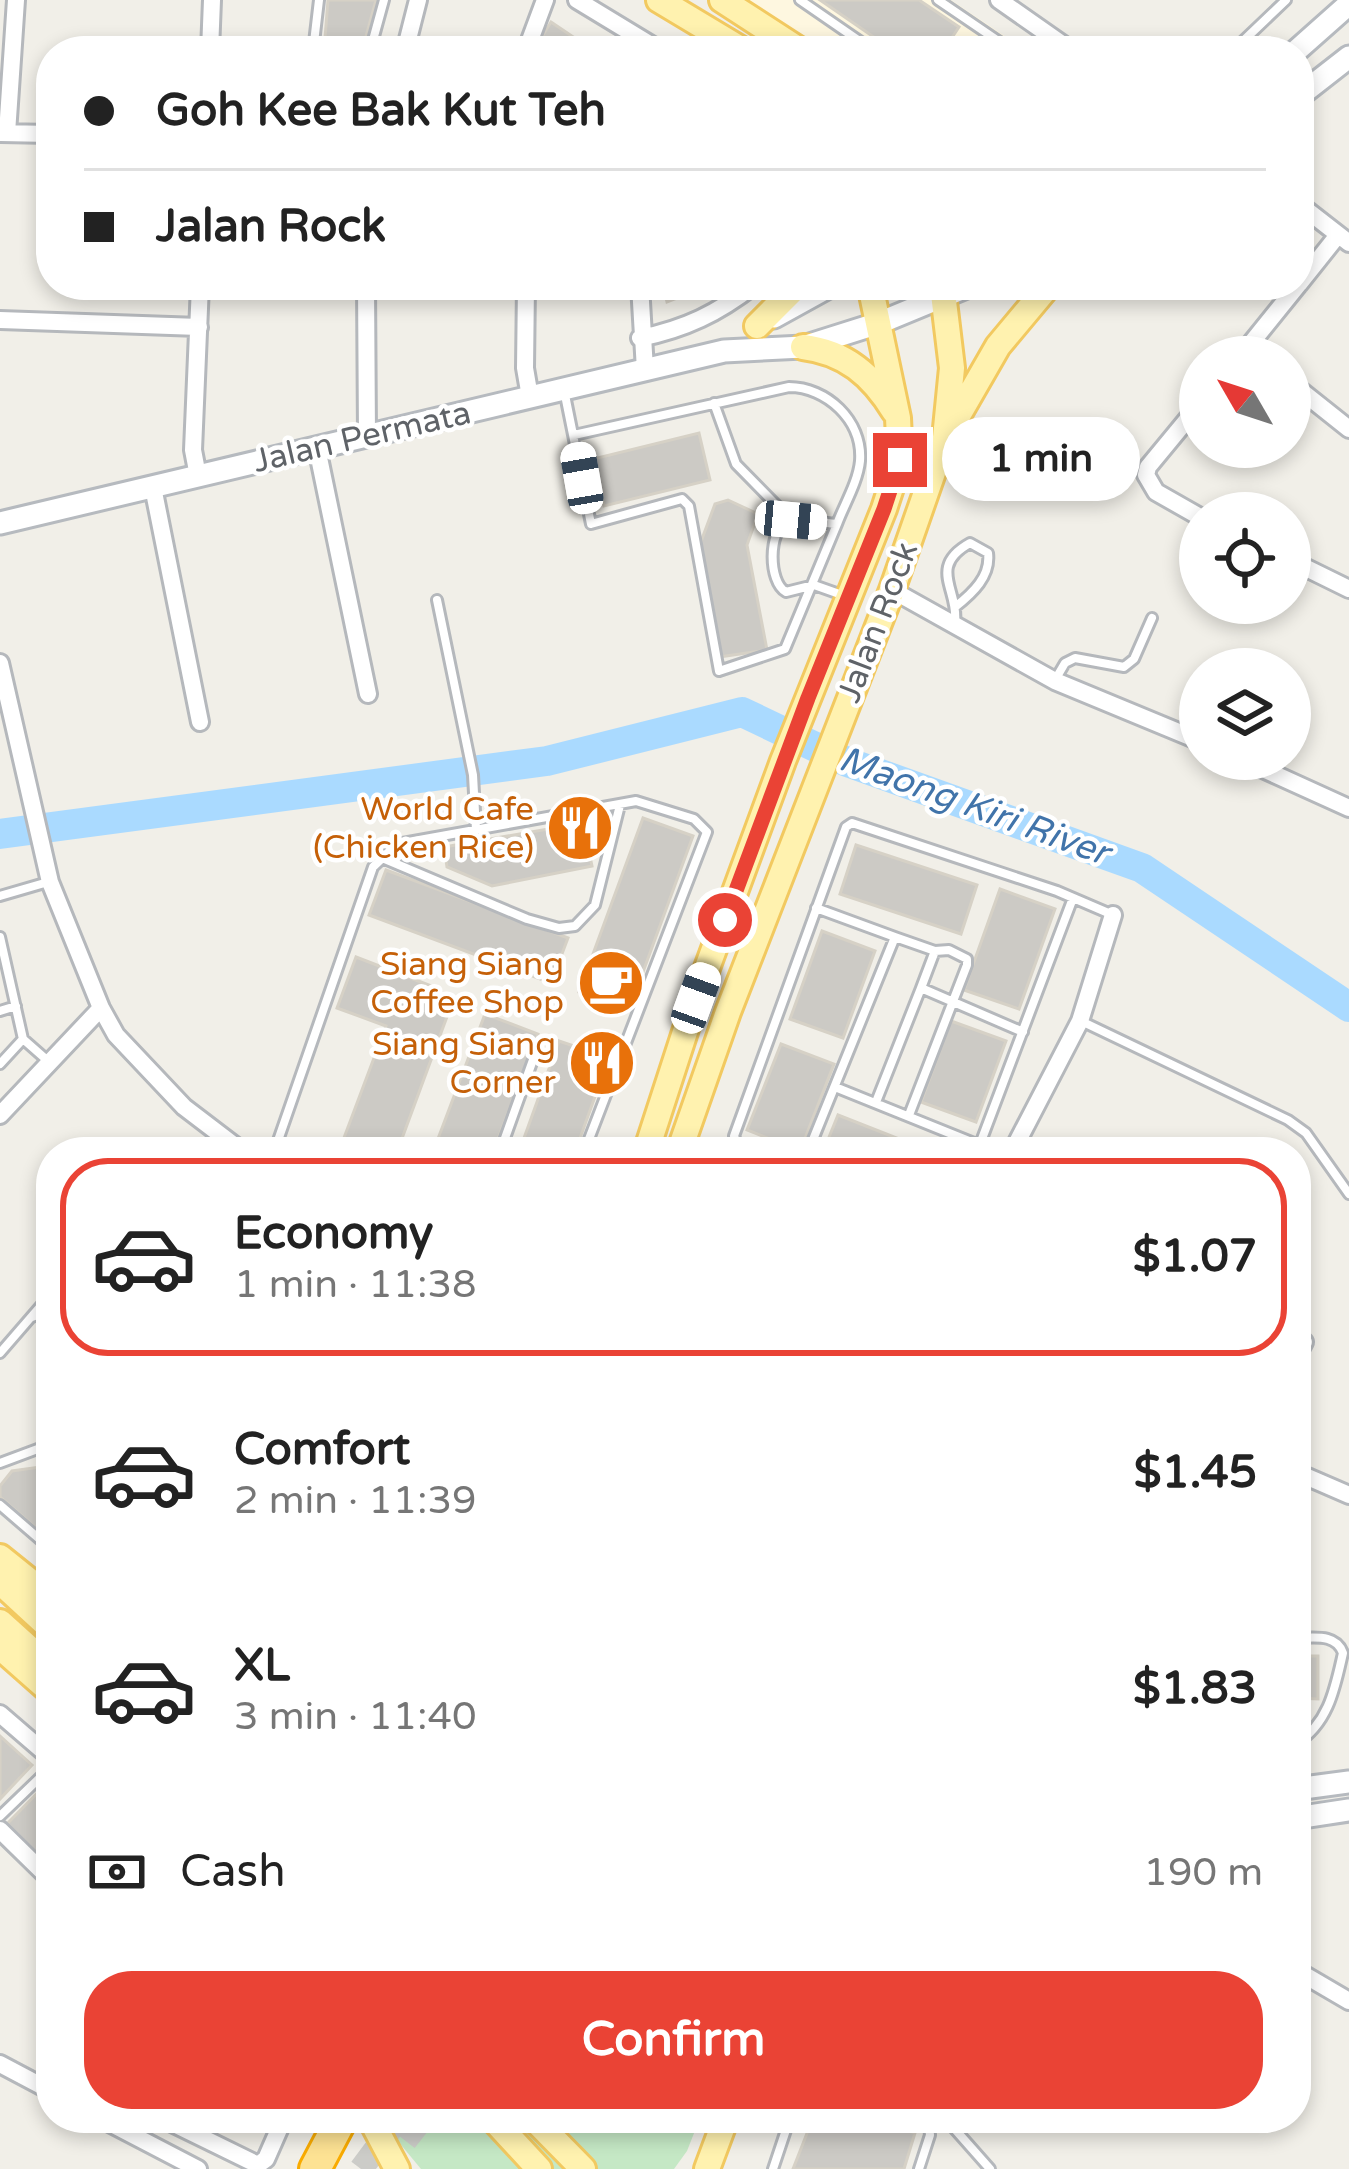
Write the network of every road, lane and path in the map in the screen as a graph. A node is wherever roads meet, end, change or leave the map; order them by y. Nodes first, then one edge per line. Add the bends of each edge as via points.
1 (16, 0) edge
2 (212, 0) edge
3 (319, 0) edge
4 (384, 0) edge
5 (418, 0) edge
6 (545, 0) edge
7 (578, 0) edge
8 (659, 0) edge
9 (800, 0) edge
10 (938, 0) edge
11 (999, 0) edge
12 (1286, 0) edge
13 (736, 4) edge
14 (1349, 4) edge
15 (210, 36) edge
16 (315, 36) edge
17 (374, 36) edge
18 (409, 36) edge
19 (532, 36) edge
20 (637, 36) edge
21 (719, 36) edge
22 (780, 36) edge
23 (852, 36) edge
24 (991, 36) edge
25 (1051, 36) edge
26 (1248, 36) edge
27 (1313, 36) edge
28 (1349, 57) edge
29 (1314, 84) edge
30 (4, 133) edge
31 (36, 134) edge
32 (1314, 216) edge
33 (1344, 239) edge
34 (1314, 270) edge
35 (200, 300) edge
36 (366, 300) edge
37 (526, 300) edge
38 (640, 300) edge
39 (735, 300) edge
40 (783, 300) edge
41 (805, 300) edge
42 (874, 300) edge
43 (924, 300) edge
44 (945, 300) edge
45 (1036, 300) edge
46 (1288, 300) edge
47 (0, 320) edge
48 (879, 323) junction
49 (757, 326) junction
50 (199, 327) junction
51 (1261, 336) edge
52 (640, 338) junction
53 (803, 347) junction
54 (724, 351) junction
55 (644, 370) junction
56 (563, 389) junction
57 (530, 397) junction
58 (1311, 399) edge
59 (714, 403) junction
60 (898, 418) junction
61 (1179, 429) edge
62 (1349, 429) edge
63 (574, 435) junction
64 (367, 436) junction
65 (945, 438) junction
66 (317, 448) junction
67 (199, 476) junction
68 (153, 487) junction
69 (1179, 505) edge
70 (791, 520) junction
71 (0, 524) edge
72 (837, 524) junction
73 (1311, 570) edge
74 (814, 585) junction
75 (1349, 589) edge
76 (892, 590) junction
77 (848, 597) junction
78 (437, 600) dead end
79 (955, 616) junction
80 (1152, 618) dead end
81 (0, 663) edge
82 (1054, 681) junction
83 (368, 694) dead end
84 (200, 722) dead end
85 (1179, 732) edge
86 (1287, 780) edge
87 (620, 804) junction
88 (1349, 808) edge
89 (476, 830) junction
90 (380, 857) junction
91 (50, 882) junction
92 (0, 896) edge
93 (1073, 898) junction
94 (817, 908) junction
95 (1113, 915) joint
96 (0, 937) edge
97 (895, 937) junction
98 (934, 951) junction
99 (4, 970) edge
100 (921, 988) junction
101 (955, 1002) junction
102 (16, 1006) junction
103 (101, 1008) junction
104 (0, 1011) edge
105 (1080, 1021) junction
106 (1023, 1032) junction
107 (23, 1039) junction
108 (534, 1057) dead end
109 (48, 1061) junction
110 (0, 1064) edge
111 (835, 1087) junction
112 (876, 1102) junction
113 (0, 1115) edge
114 (909, 1115) junction
115 (223, 1137) edge
116 (280, 1137) edge
117 (505, 1137) edge
118 (590, 1137) edge
119 (651, 1137) edge
120 (685, 1137) edge
121 (734, 1137) edge
122 (814, 1137) edge
123 (954, 1137) edge
124 (983, 1137) edge
125 (1020, 1137) edge
126 (1309, 1137) edge
127 (1311, 1140) edge
128 (1349, 1195) edge
129 (36, 1311) edge
130 (36, 1315) edge
131 (31, 1317) junction
132 (0, 1353) edge
133 (36, 1447) edge
134 (0, 1462) edge
135 (1311, 1483) edge
136 (1349, 1496) edge
137 (0, 1505) edge
138 (36, 1536) edge
139 (0, 1558) edge
140 (0, 1582) edge
141 (36, 1586) edge
142 (36, 1615) edge
143 (0, 1622) edge
144 (1311, 1638) edge
145 (0, 1647) edge
146 (36, 1654) edge
147 (36, 1679) edge
148 (0, 1714) edge
149 (1311, 1733) edge
150 (36, 1745) edge
151 (36, 1781) edge
152 (1349, 1782) edge
153 (1311, 1787) edge
154 (1349, 1810) edge
155 (0, 1816) edge
156 (1311, 1816) edge
157 (0, 1830) edge
158 (36, 1865) edge
159 (1311, 1979) edge
160 (1349, 2001) edge
161 (0, 2064) edge
162 (36, 2082) edge
163 (129, 2133) edge
164 (193, 2133) edge
165 (277, 2133) edge
166 (332, 2133) edge
167 (378, 2133) edge
168 (507, 2133) edge
169 (548, 2133) edge
170 (722, 2133) edge
171 (785, 2133) edge
172 (930, 2133) edge
173 (958, 2133) edge
174 (198, 2169) edge
175 (314, 2169) edge
176 (397, 2169) edge
177 (539, 2169) edge
178 (583, 2169) edge
179 (710, 2169) edge
180 (773, 2169) edge
181 (919, 2169) edge
182 (990, 2169) edge

1 - 30 street
2 - 15 street
3 - 16 lane
4 - 17 lane
5 - 18 street
6 - 19 street
7 - 20 street
8 - 21 main road
9 - 23 lane
10 - 24 lane
11 - 25 street
12 - 26 lane
13 - 22 main road
14 - 27 street
28 - 29 street
30 - 31 street
32 - 33 street
33 - 34 street
35 - 50 street
36 - 64 street
37 - 57 street
38 - 52 street
39 - 52 street via 683,329
40 - 49 main road
41 - 49 street
42 - 48 main road, Jalan Rock
43 - 48 street
44 - 65 main road, Jalan Rock via 952,368
45 - 65 main road via 998,346
46 - 51 street
47 - 50 street
48 - 53 street
48 - 60 main road, Jalan Rock
49 - 54 street
50 - 67 street
52 - 55 street
53 - 54 street
53 - 60 main road via 849,361
54 - 55 street, Jalan Permata
55 - 56 street, Jalan Permata
56 - 57 street, Jalan Permata
56 - 63 lane
57 - 64 street, Jalan Permata
58 - 62 street
59 - 63 lane
59 - 70 lane via 736,464
59 - 72 lane via 806,387 835,404 860,461
60 - 77 main road, Jalan Rock via 900,460
61 - 69 street via 1146,476
63 - 74 lane via 591,524 682,500 688,506 719,670 785,649
64 - 66 street, Jalan Permata
65 - 76 main road, Jalan Rock
66 - 67 street, Jalan Permata
66 - 83 street
67 - 68 street, Jalan Permata
68 - 71 street, Jalan Permata
68 - 84 street
70 - 72 lane
70 - 74 lane via 776,534 773,577 786,592
72 - 74 lane
73 - 75 street
74 - 77 lane
76 - 79 street
76 - 120 main road, Jalan Rock
77 - 119 main road, Jalan Rock
78 - 89 lane
79 - 79 lane via 947,571 970,543 990,561
79 - 82 street
80 - 82 lane via 1124,667 1075,658
81 - 91 street
82 - 85 street
86 - 88 street
87 - 89 lane
87 - 90 lane via 595,905 575,926 527,919
87 - 118 lane via 636,801 694,819 707,832
89 - 90 lane via 397,844
90 - 116 lane
91 - 92 lane
91 - 103 street
93 - 94 lane via 857,821 846,827
93 - 95 lane
93 - 106 lane
94 - 97 lane
94 - 121 lane
95 - 105 street
96 - 99 lane
97 - 98 lane
97 - 111 lane
98 - 100 lane
98 - 101 lane via 967,959
99 - 102 lane
100 - 101 lane
100 - 112 lane
101 - 106 lane
101 - 114 lane
102 - 104 lane
102 - 107 lane
103 - 109 street
103 - 115 street via 116,1036
105 - 125 street
105 - 126 lane
106 - 124 lane
107 - 109 lane
107 - 110 lane
108 - 117 lane
109 - 113 street
111 - 112 lane
111 - 122 lane
112 - 114 lane
114 - 123 lane
127 - 128 lane
129 - 131 lane
130 - 131 lane
131 - 132 lane
133 - 134 lane
135 - 136 street
137 - 138 lane
139 - 141 main road
140 - 142 main road
143 - 146 main road
144 - 149 lane via 1331,1638 1343,1652 1332,1701
145 - 147 main road
148 - 150 street
151 - 155 lane
152 - 153 street
154 - 156 street
157 - 158 street
159 - 160 street
161 - 162 street
163 - 174 street
164 - 165 street via 258,2165
166 - 175 highway
167 - 176 main road
168 - 177 main road
169 - 178 main road
170 - 179 main road
171 - 180 lane
172 - 181 lane
173 - 182 lane

